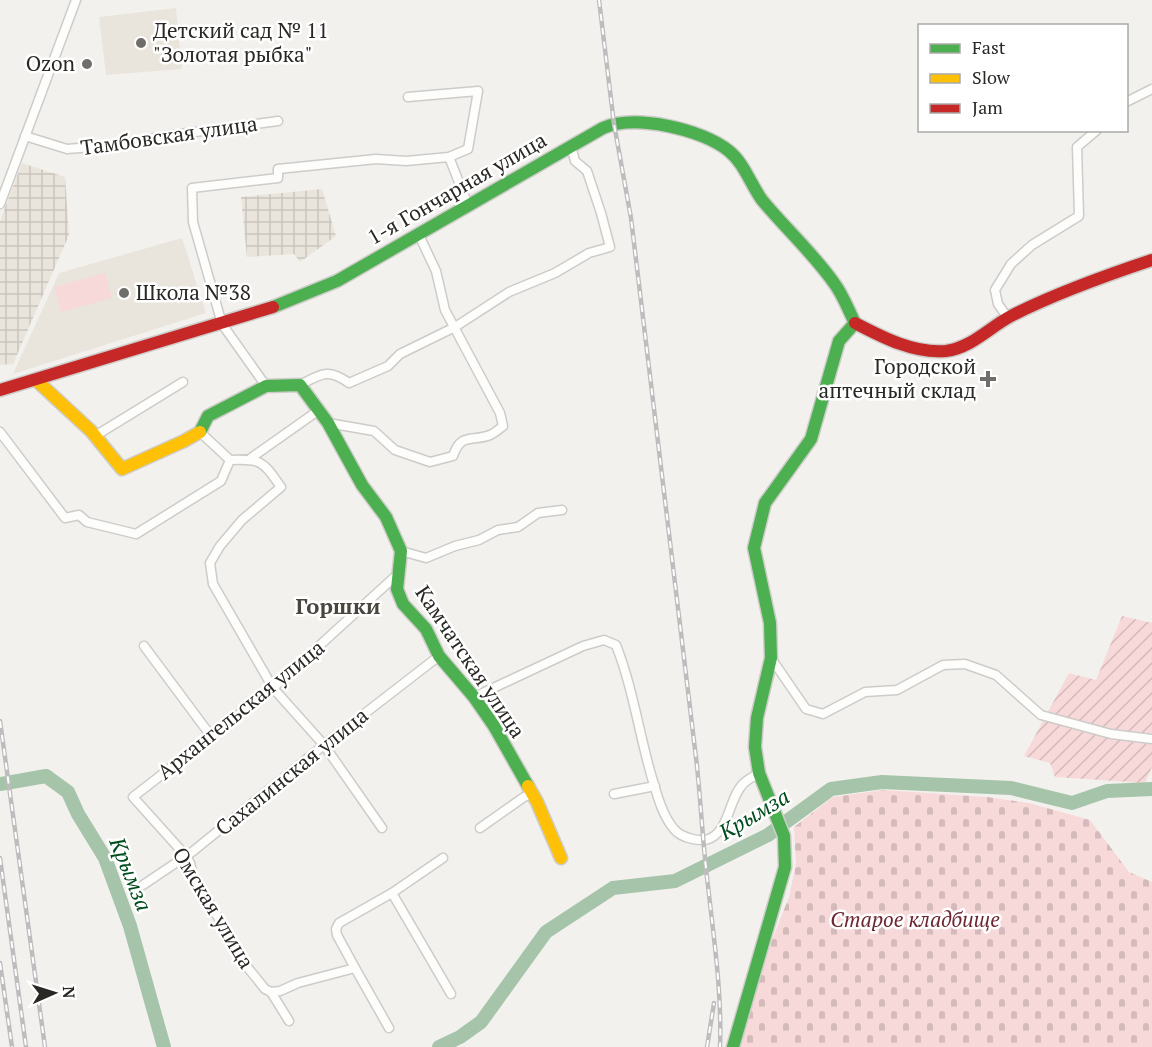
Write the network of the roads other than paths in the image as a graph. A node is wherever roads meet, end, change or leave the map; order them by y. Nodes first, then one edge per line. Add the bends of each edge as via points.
1 (76, 0) edge
2 (1152, 89) edge
3 (408, 97) dead end
4 (1128, 101) edge
5 (278, 121) dead end
6 (1095, 132) edge
7 (25, 136) junction
8 (571, 146) junction
9 (449, 157) junction
10 (0, 204) edge
11 (468, 205) junction
12 (418, 233) junction
13 (1152, 260) edge
14 (1008, 318) junction
15 (855, 323) junction
16 (222, 324) junction
17 (455, 327) junction
18 (36, 380) junction
19 (183, 382) dead end
20 (300, 385) junction
21 (266, 386) junction
22 (0, 390) edge
23 (319, 410) junction
24 (328, 423) junction
25 (0, 432) edge
26 (200, 432) junction
27 (95, 436) junction
28 (251, 458) junction
29 (230, 459) junction
30 (562, 510) dead end
31 (401, 550) junction
32 (400, 572) junction
33 (144, 646) dead end
34 (439, 657) junction
35 (771, 658) junction
36 (273, 688) junction
37 (474, 697) junction
38 (212, 736) junction
39 (1152, 739) edge
40 (324, 745) junction
41 (759, 773) junction
42 (655, 786) junction
43 (532, 794) junction
44 (615, 794) dead end
45 (133, 798) joint
46 (382, 828) dead end
47 (480, 828) dead end
48 (186, 856) junction
49 (443, 858) dead end
50 (561, 858) dead end
51 (143, 885) dead end
52 (392, 893) junction
53 (355, 968) junction
54 (271, 992) junction
55 (451, 994) dead end
56 (290, 1021) dead end
57 (389, 1028) dead end
58 (733, 1047) edge

1 - 7 street
2 - 4 street
3 - 9 street via 478,91 468,149
5 - 7 street, Тамбовская улица via 67,149
6 - 14 street via 1077,147 1079,216 1032,245 1011,264 995,290 998,304
7 - 10 street
8 - 11 street, 1-я Гончарная улица
8 - 15 street, 1-я Гончарная улица via 614,124 645,122 676,128 728,150 775,216 841,293
8 - 17 street via 575,161 587,171 610,247 508,292
9 - 11 street
9 - 16 street via 376,159 278,169 278,178 192,188 193,222
11 - 12 street, 1-я Гончарная улица
12 - 16 street, 1-я Гончарная улица via 337,281
12 - 17 street
13 - 14 street via 1082,284
14 - 15 street via 956,350 947,351 889,339
15 - 35 street via 838,341 811,439 765,503 754,548 770,623
16 - 18 street, 1-я Гончарная улица
16 - 21 street
17 - 20 street via 400,354 388,366 349,383 329,373
17 - 24 street via 500,413 502,426 492,435 465,439 453,456 430,462 395,450 374,431
18 - 22 street, 1-я Гончарная улица
18 - 27 street
19 - 27 street
20 - 21 street
20 - 23 street, Камчатская улица
21 - 26 street via 207,416
23 - 24 street, Камчатская улица
23 - 28 street
24 - 31 street, Камчатская улица via 386,517
25 - 29 street via 65,518 79,515 87,522 136,534 221,481
26 - 27 street via 122,469
26 - 29 street
28 - 29 street
28 - 36 street via 264,464 281,487 242,520 210,563 213,584
30 - 31 street via 538,513 518,527 498,530 426,558
31 - 32 street, Камчатская улица
32 - 34 street, Камчатская улица via 397,589 403,604 426,629
32 - 36 street, Архангельская улица
33 - 38 street
34 - 37 street, Камчатская улица
34 - 40 street, Сахалинская улица
35 - 39 street via 806,709 823,714 865,692 897,690 943,665 965,664 996,675 1041,715 1111,734
35 - 41 street via 757,718 755,747
36 - 38 street, Архангельская улица
36 - 40 street
37 - 42 street via 583,646 604,640 616,645
37 - 43 street, Камчатская улица
38 - 45 street, Архангельская улица
40 - 46 street
40 - 48 street, Сахалинская улица
41 - 42 street via 744,782 720,830 711,838 698,841 674,830
41 - 58 street via 784,836 784,867
42 - 44 street
43 - 47 street
43 - 50 street, Камчатская улица
45 - 48 street, Омская улица
48 - 51 street, Сахалинская улица
48 - 54 street, Омская улица via 193,875 248,968
49 - 52 street
52 - 53 street via 339,923 336,929
52 - 55 street
53 - 54 street
53 - 57 street
54 - 56 street, Омская улица

